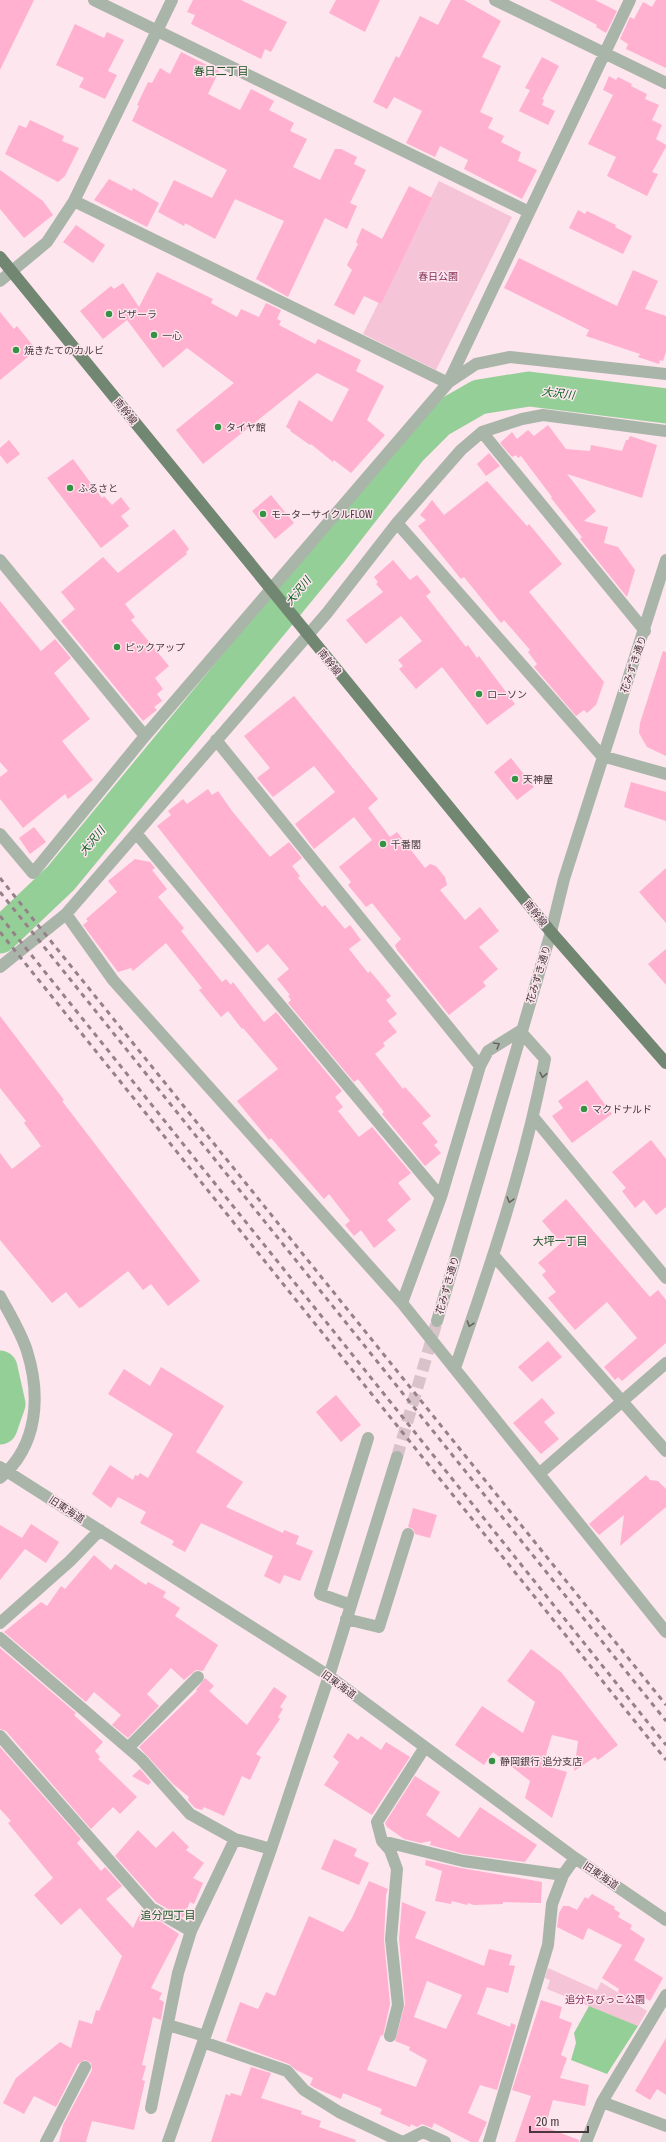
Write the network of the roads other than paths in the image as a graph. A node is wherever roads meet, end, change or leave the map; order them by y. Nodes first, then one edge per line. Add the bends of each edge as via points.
1 (94, 0) edge
2 (172, 0) edge
3 (495, 0) edge
4 (630, 0) edge
5 (157, 31) junction
6 (604, 53) junction
7 (666, 83) edge
8 (74, 201) junction
9 (529, 212) junction
10 (0, 257) edge
11 (12, 272) junction
12 (0, 281) edge
13 (666, 374) edge
14 (448, 383) junction
15 (666, 431) edge
16 (482, 432) junction
17 (397, 523) junction
18 (0, 560) edge
19 (666, 560) edge
20 (274, 592) junction
21 (645, 631) junction
22 (306, 632) junction
23 (145, 736) junction
24 (216, 740) junction
25 (602, 756) junction
26 (666, 774) edge
27 (136, 833) junction
28 (0, 834) edge
29 (66, 914) junction
30 (551, 932) junction
31 (0, 968) edge
32 (520, 1031) junction
33 (666, 1063) edge
34 (480, 1066) junction
35 (534, 1118) junction
36 (441, 1197) junction
37 (494, 1256) junction
38 (666, 1278) edge
39 (0, 1296) edge
40 (402, 1303) junction
41 (437, 1321) tunnel mouth
42 (666, 1363) edge
43 (455, 1368) junction
44 (622, 1401) junction
45 (368, 1438) dead end
46 (666, 1452) edge
47 (397, 1458) tunnel mouth
48 (3, 1472) edge
49 (540, 1473) junction
50 (100, 1530) junction
51 (408, 1534) dead end
52 (351, 1605) junction
53 (346, 1619) junction
54 (0, 1623) edge
55 (666, 1632) edge
56 (0, 1638) edge
57 (329, 1676) junction
58 (198, 1677) dead end
59 (0, 1736) edge
60 (425, 1747) junction
61 (128, 1748) junction
62 (234, 1839) junction
63 (382, 1841) junction
64 (271, 1849) junction
65 (575, 1858) junction
66 (563, 1875) junction
67 (666, 1920) edge
68 (191, 1931) junction
69 (666, 1995) edge
70 (168, 2025) junction
71 (390, 2036) dead end
72 (204, 2039) junction
73 (85, 2067) dead end
74 (602, 2102) junction
75 (151, 2108) dead end
76 (666, 2126) edge
77 (46, 2142) edge
78 (168, 2142) edge
79 (402, 2142) edge
80 (445, 2142) edge
81 (488, 2142) edge
82 (586, 2142) edge

1 - 5 street
2 - 5 street
3 - 6 street
4 - 6 street
5 - 8 street
5 - 9 street
6 - 7 street
6 - 9 street
8 - 11 street via 58,227 35,254
8 - 14 street
9 - 14 street
10 - 11 main road, 南幹線
11 - 12 street
11 - 20 main road, 南幹線
13 - 14 street via 510,357 476,364
14 - 20 street
15 - 16 street via 543,415 522,418
16 - 17 street via 461,450
16 - 21 street
17 - 22 street
17 - 25 street
18 - 23 street
19 - 21 street, 花みずき通り
20 - 22 main road, 南幹線
20 - 23 street
21 - 25 street, 花みずき通り
22 - 24 street
22 - 30 main road, 南幹線
23 - 28 street via 32,874
24 - 27 street
24 - 34 street
25 - 26 street
25 - 30 street, 花みずき通り via 564,879
27 - 29 street
27 - 36 street
29 - 31 street
29 - 40 street via 113,980
30 - 32 street, 花みずき通り
30 - 33 main road, 南幹線
34 -> 32 street via 488,1051
32 -> 35 street via 545,1060
32 - 41 street, 花みずき通り
34 - 36 street
35 -> 37 street
35 - 38 street
36 - 40 street
37 -> 43 street
37 - 44 street
39 - 48 street via 27,1350 34,1376 35,1416 25,1447
40 - 43 street
42 - 44 street
43 - 49 street
44 - 46 street
44 - 49 street
45 - 52 street via 320,1594
47 - 52 street
48 - 50 street, 旧東海道
49 - 55 street
50 - 54 street via 70,1561
50 - 57 street, 旧東海道
51 - 53 street via 379,1627
52 - 53 street
53 - 57 street
56 - 61 street
57 - 60 street, 旧東海道
57 - 64 street
58 - 61 street
59 - 68 street via 151,1908
60 - 63 street via 377,1822
60 - 65 street, 旧東海道
61 - 62 street via 190,1814
62 - 64 street
62 - 68 street
63 - 66 street via 463,1862
63 - 71 street via 390,1850 397,1869 391,1939 398,2005
64 - 72 street
65 - 66 street
65 - 67 street, 旧東海道
66 - 81 street via 552,1904 548,1945
68 - 70 street via 178,1973
69 - 74 street
70 - 72 street
70 - 75 street
72 - 78 street
72 - 79 street via 287,2071 304,2090 339,2112
73 - 77 street
74 - 76 street
74 - 82 street
79 - 80 street via 423,2132

